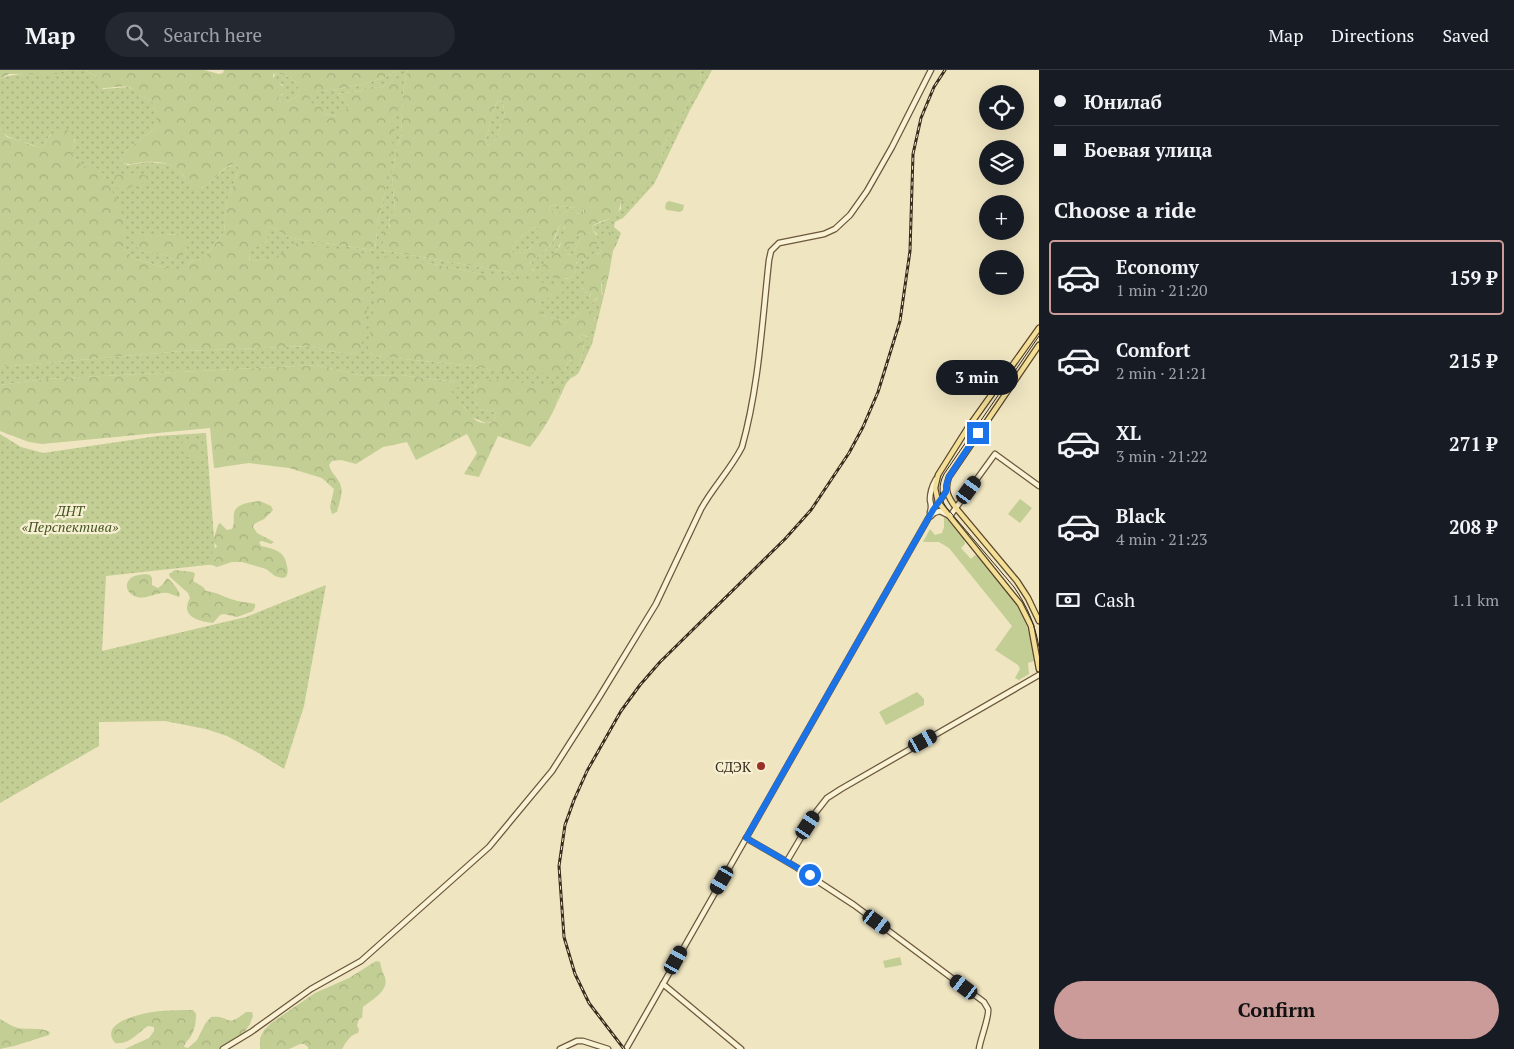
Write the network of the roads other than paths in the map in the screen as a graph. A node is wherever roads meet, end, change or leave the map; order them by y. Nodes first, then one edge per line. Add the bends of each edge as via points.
1 (931, 70) edge
2 (1039, 328) edge
3 (1039, 346) edge
4 (938, 475) junction
5 (1039, 486) edge
6 (946, 489) junction
7 (938, 502) junction
8 (956, 508) junction
9 (950, 516) junction
10 (928, 518) junction
11 (1039, 621) edge
12 (1039, 669) edge
13 (1039, 675) edge
14 (746, 838) junction
15 (787, 861) junction
16 (663, 984) junction
17 (224, 1049) edge
18 (560, 1049) edge
19 (608, 1049) edge
20 (626, 1049) edge
21 (741, 1049) edge
22 (979, 1049) edge

1 - 17 main road via 867,191 850,215 835,229 779,243 772,251 762,345 742,447 701,509 656,604 552,771 489,847 361,961 311,989
2 - 4 main road
3 - 6 main road via 949,477
4 - 7 main road via 935,488
4 - 10 main road via 931,489 932,506
5 - 8 main road via 995,454
6 - 7 main road
6 - 8 main road
7 - 9 main road
7 - 10 main road
8 - 9 main road
8 - 11 main road via 1016,581
9 - 10 main road via 940,511
9 - 12 main road via 1024,610 1031,626
10 - 14 main road
13 - 15 main road via 827,798
14 - 15 main road
14 - 16 main road
15 - 22 main road via 854,905 984,1002 988,1015
16 - 20 main road
16 - 21 main road
18 - 19 main road via 583,1041

